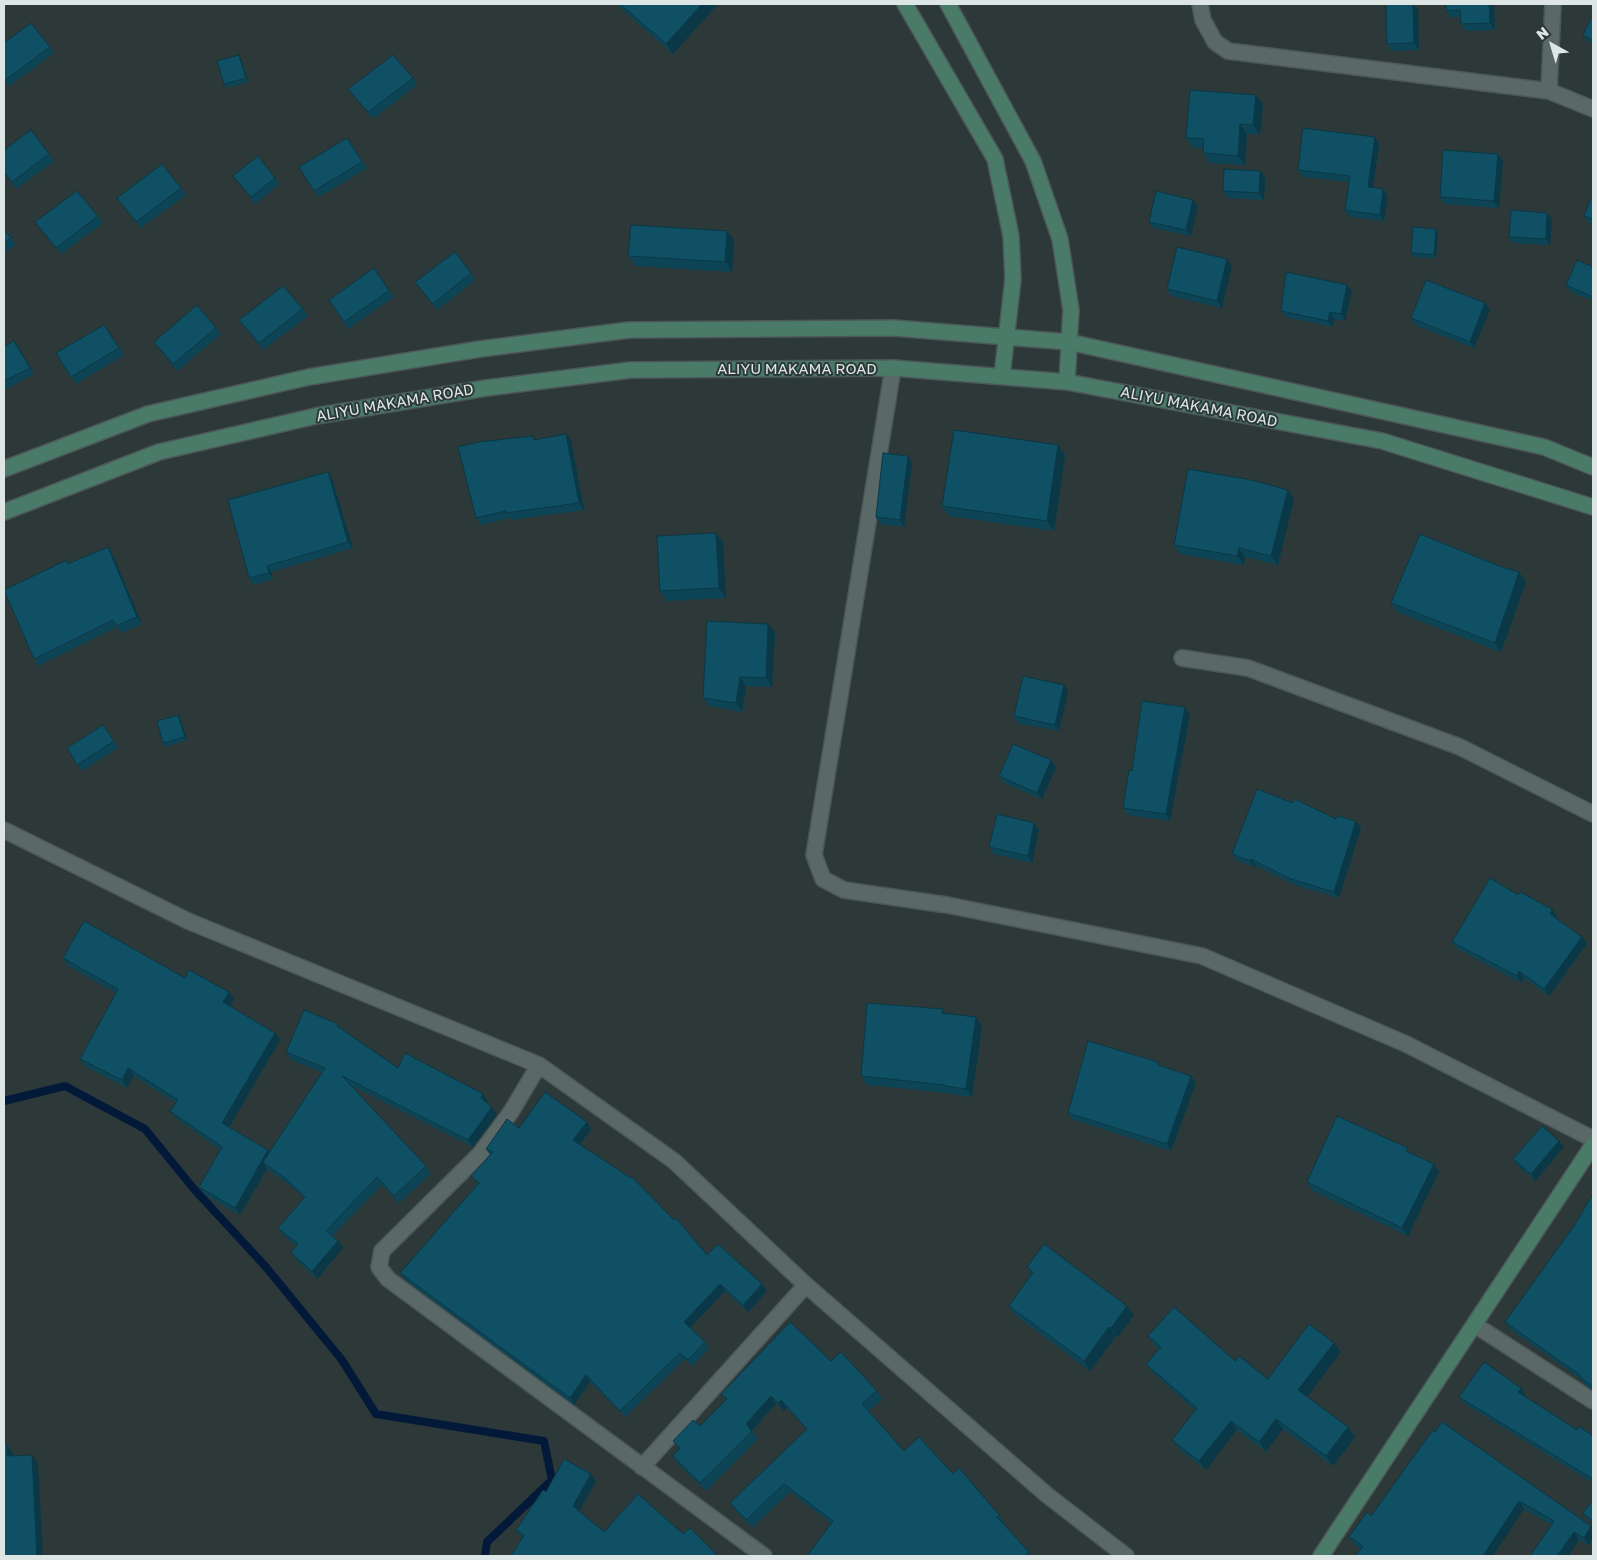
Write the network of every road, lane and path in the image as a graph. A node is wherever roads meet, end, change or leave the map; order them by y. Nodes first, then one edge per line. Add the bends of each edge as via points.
1 (905, 4) edge
2 (948, 4) edge
3 (1200, 4) edge
4 (1553, 4) edge
5 (1549, 91) junction
6 (1593, 109) edge
7 (1006, 337) junction
8 (1069, 342) junction
9 (893, 368) junction
10 (1002, 376) junction
11 (1067, 382) junction
12 (1593, 467) edge
13 (4, 468) edge
14 (1593, 507) edge
15 (4, 512) edge
16 (1182, 658) dead end
17 (1593, 814) edge
18 (4, 830) edge
19 (539, 1065) junction
20 (1593, 1138) edge
21 (1593, 1144) edge
22 (806, 1285) junction
23 (1475, 1326) junction
24 (1593, 1402) edge
25 (642, 1467) junction
26 (764, 1556) edge
27 (1126, 1556) edge
28 (1321, 1556) edge

1 - 7 street via 995,159 1011,236 1012,279
2 - 8 street via 1033,160 1060,239 1071,310
3 - 5 street via 1202,20 1215,42 1228,52
4 - 5 street
5 - 6 street
7 - 8 street
7 - 10 street
7 - 13 street via 894,328 628,330 480,349 309,377 148,414
8 - 11 street
8 - 12 street via 1544,447
9 - 10 street, ALIYU MAKAMA ROAD
9 - 15 street, ALIYU MAKAMA ROAD via 631,370 476,389 316,416 159,452
9 - 20 street via 814,855 823,879 844,890 946,905 1202,956 1406,1044
10 - 11 street, ALIYU MAKAMA ROAD
11 - 14 street, ALIYU MAKAMA ROAD via 1382,441
16 - 17 street via 1248,668 1451,743
18 - 19 street via 188,922
19 - 22 street via 674,1161
19 - 25 street via 511,1112 480,1154 382,1251 379,1267 388,1279
21 - 23 street
22 - 25 street
22 - 27 street via 1047,1495
23 - 24 street
23 - 28 street
25 - 26 street

